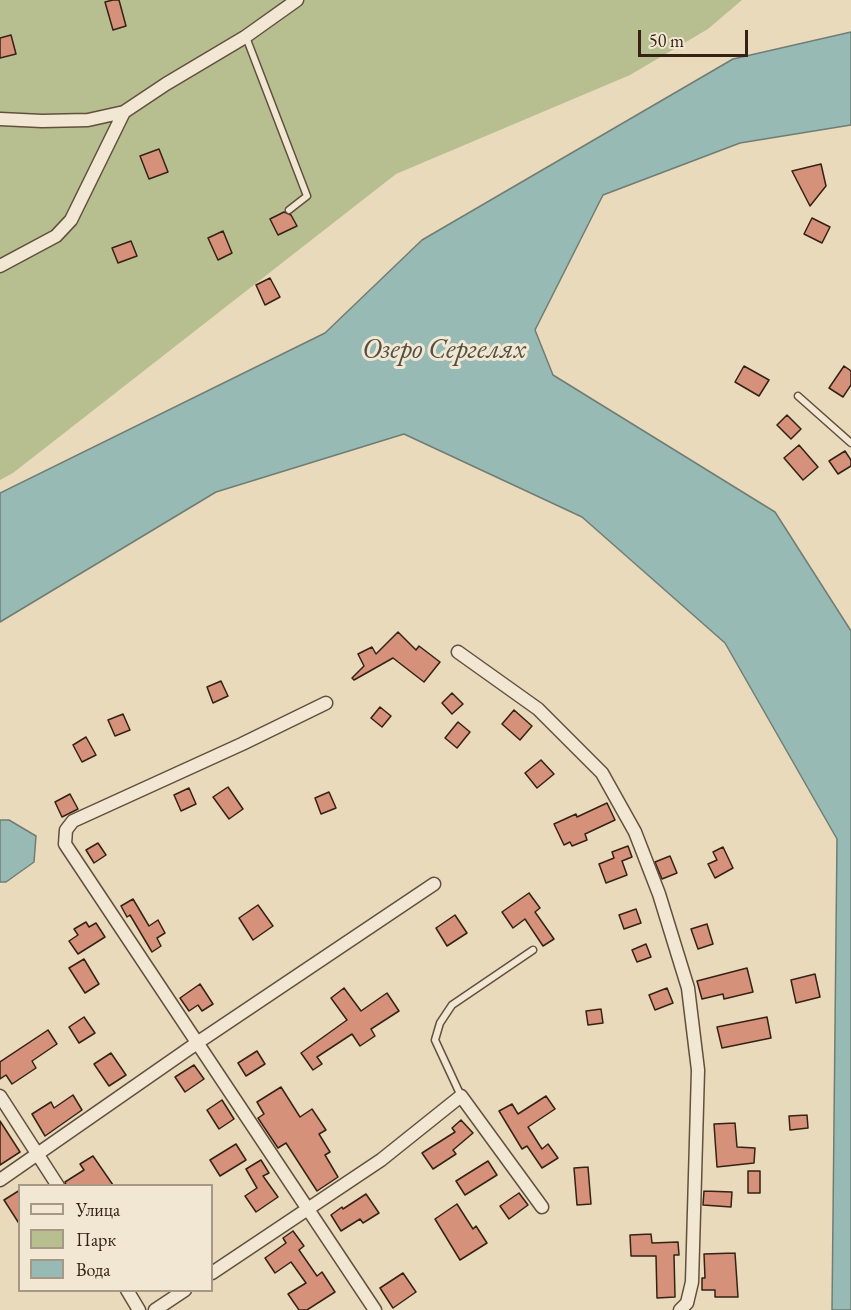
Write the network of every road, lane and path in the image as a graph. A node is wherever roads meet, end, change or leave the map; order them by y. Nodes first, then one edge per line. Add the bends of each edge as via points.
1 (297, 0) edge
2 (245, 37) junction
3 (124, 112) junction
4 (0, 119) edge
5 (289, 210) dead end
6 (0, 266) edge
7 (798, 396) dead end
8 (851, 443) edge
9 (458, 652) dead end
10 (326, 703) dead end
11 (434, 885) dead end
12 (533, 950) dead end
13 (197, 1043) junction
14 (0, 1096) edge
15 (461, 1096) junction
16 (38, 1155) junction
17 (0, 1180) edge
18 (57, 1184) edge
19 (542, 1208) dead end
20 (308, 1209) junction
21 (213, 1272) edge
22 (128, 1292) edge
23 (181, 1292) edge
24 (140, 1310) edge
25 (155, 1310) edge
26 (375, 1310) edge
27 (680, 1310) edge

1 - 2 street
2 - 3 street
2 - 5 lane via 307,196
3 - 4 street via 87,120
3 - 6 street via 72,220 56,236
7 - 8 lane
9 - 27 street via 538,709 602,773 635,832 659,894 688,988 698,1070 692,1282 687,1303
10 - 13 street via 73,821 66,830 65,844
11 - 13 street
12 - 15 lane via 452,1005 440,1023 435,1040
13 - 16 street
13 - 20 street
14 - 16 street
15 - 19 street
15 - 20 street via 381,1160
16 - 17 street
16 - 18 street
20 - 21 street
20 - 26 street
22 - 24 street
23 - 25 street

